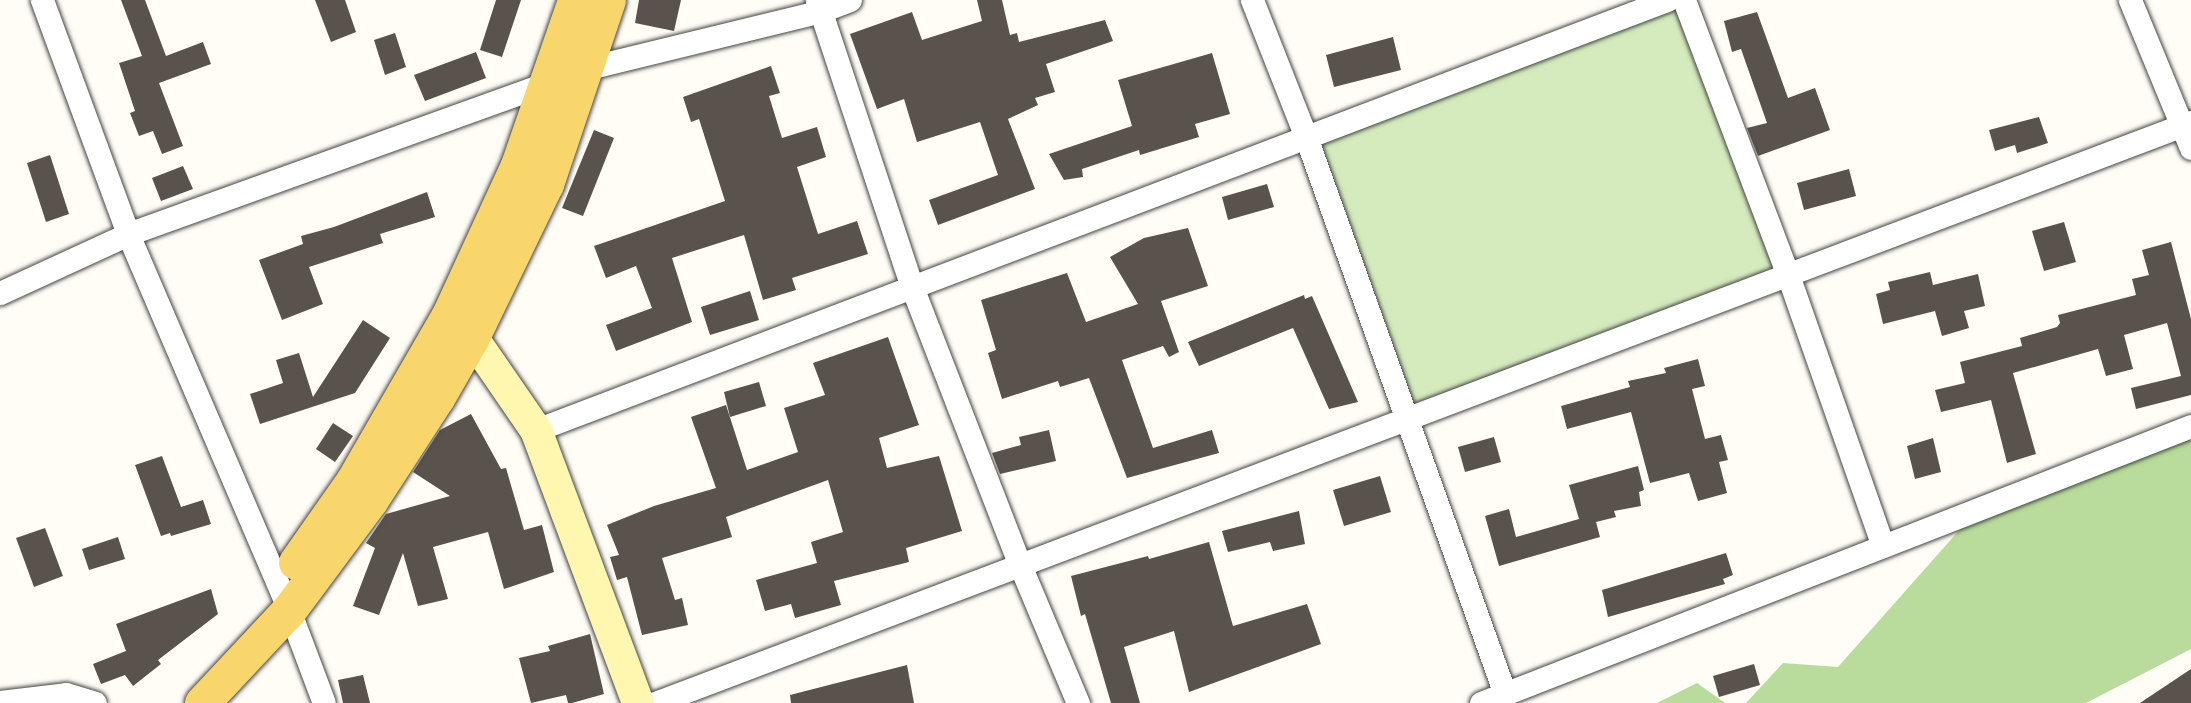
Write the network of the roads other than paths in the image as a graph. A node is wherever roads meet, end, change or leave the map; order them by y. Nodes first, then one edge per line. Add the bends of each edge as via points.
1 (42, 0) edge
2 (575, 0) edge
3 (608, 0) edge
4 (850, 0) edge
5 (1252, 0) edge
6 (1667, 0) edge
7 (1685, 0) edge
8 (2130, 0) edge
9 (819, 6) edge
10 (588, 68) junction
11 (547, 83) junction
12 (2186, 124) edge
13 (1306, 137) junction
14 (2191, 148) edge
15 (128, 234) junction
16 (1788, 275) junction
17 (912, 287) junction
18 (0, 293) edge
19 (460, 326) junction
20 (1408, 418) junction
21 (2191, 426) edge
22 (536, 430) junction
23 (1883, 546) junction
24 (1020, 565) junction
25 (284, 599) junction
26 (1505, 694) junction
27 (0, 702) edge
28 (94, 703) edge
29 (176, 703) edge
30 (202, 703) edge
31 (324, 703) edge
32 (638, 703) edge
33 (655, 703) edge
34 (1078, 703) edge
35 (1481, 703) edge

1 - 15 street
2 - 11 main road
3 - 10 main road
4 - 9 street
5 - 13 street
6 - 13 street
7 - 16 street
8 - 12 street
9 - 10 street
9 - 17 street
10 - 19 main road via 546,184
11 - 15 street
11 - 19 main road
12 - 14 street
12 - 16 street
13 - 17 street
13 - 20 street
15 - 18 street
15 - 25 street
16 - 20 street
16 - 23 street
17 - 22 street
17 - 24 street
19 - 22 street
19 - 25 main road via 353,481
20 - 24 street
20 - 26 street
21 - 23 street
22 - 32 street
23 - 26 street
24 - 33 street
24 - 34 street
25 - 29 main road
25 - 30 main road
25 - 31 street
26 - 35 street
27 - 28 street via 66,694

